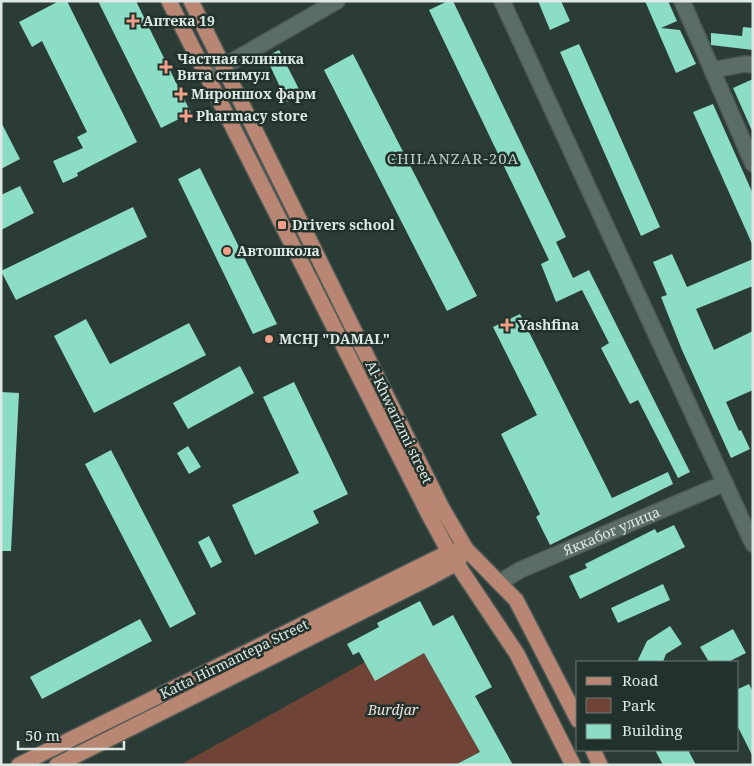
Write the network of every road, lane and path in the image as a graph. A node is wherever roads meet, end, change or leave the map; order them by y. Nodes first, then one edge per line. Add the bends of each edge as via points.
1 (169, 1) edge
2 (191, 1) edge
3 (337, 1) edge
4 (502, 1) edge
5 (682, 1) edge
6 (753, 64) edge
7 (223, 67) junction
8 (712, 70) junction
9 (207, 76) junction
10 (753, 164) edge
11 (725, 483) junction
12 (753, 544) edge
13 (466, 549) junction
14 (453, 558) junction
15 (499, 583) junction
16 (576, 716) edge
17 (593, 751) edge
18 (19, 765) edge
19 (57, 765) edge
20 (573, 765) edge
21 (600, 765) edge

1 - 9 main road, Al-Khwarizmi street
2 - 7 main road, Al-Khwarizmi street
3 - 7 street
4 - 11 street
5 - 8 street
6 - 8 street
7 - 9 street
7 - 13 main road, Al-Khwarizmi street via 442,508
8 - 10 street
9 - 14 main road, Al-Khwarizmi street
11 - 12 street
11 - 15 street, Яккабог улица via 520,570
13 - 14 main road
13 - 15 main road, Al-Khwarizmi street
14 - 18 main road, Katta Hirmаntepa Street
14 - 19 main road, Katta Hirmаntepa Street
14 - 20 main road, Al-Khwarizmi street via 517,654
15 - 16 main road, Al-Khwarizmi street via 516,600
17 - 21 main road

